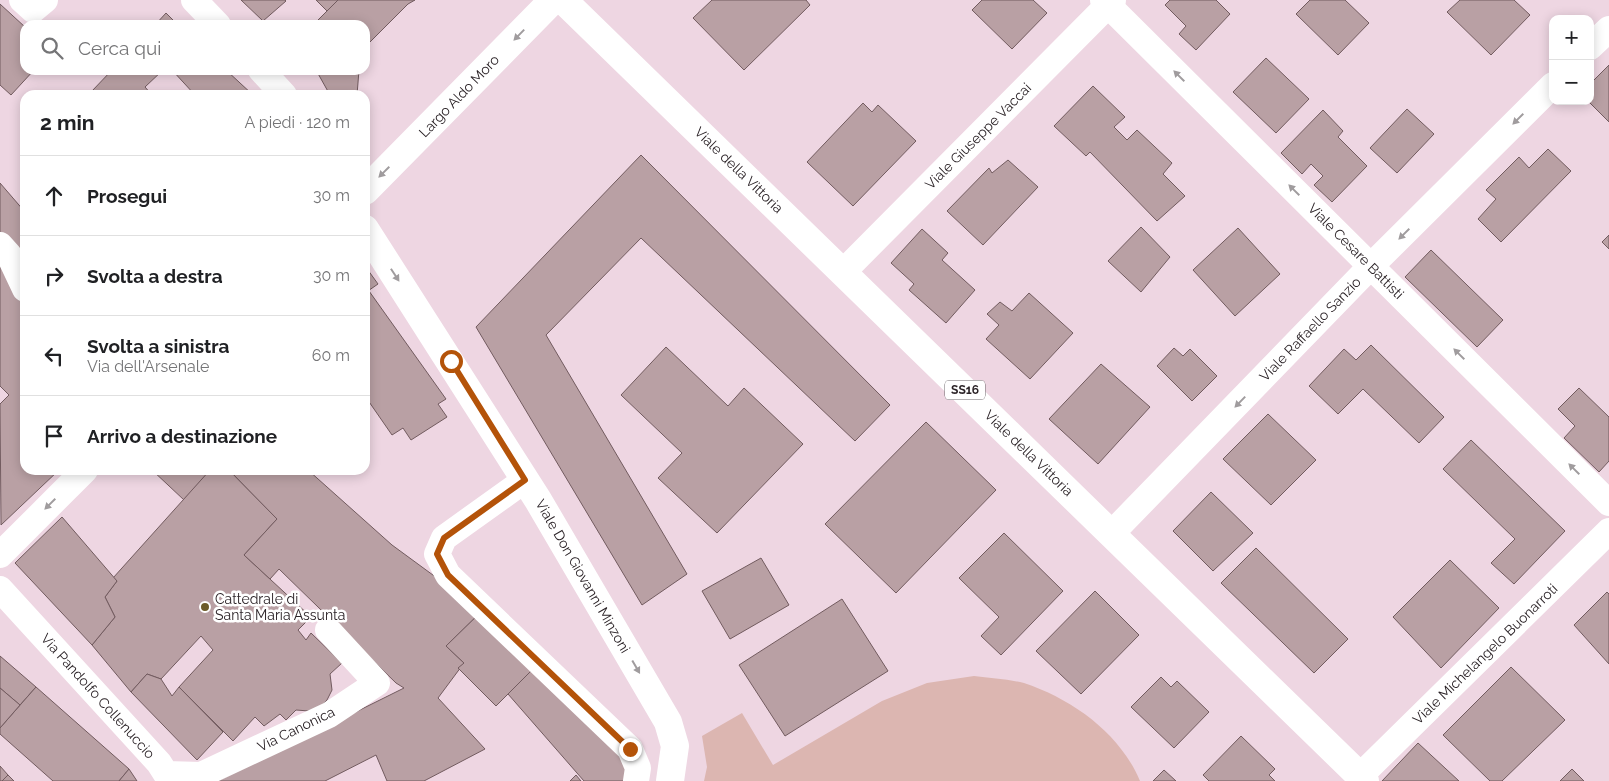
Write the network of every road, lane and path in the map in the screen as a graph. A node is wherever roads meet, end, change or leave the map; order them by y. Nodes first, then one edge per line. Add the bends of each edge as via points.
1 (22, 0) edge
2 (45, 0) edge
3 (194, 0) edge
4 (553, 0) edge
5 (563, 0) edge
6 (1108, 2) edge
7 (213, 20) edge
8 (1609, 29) edge
9 (1594, 43) edge
10 (266, 75) edge
11 (1549, 89) edge
12 (279, 90) edge
13 (370, 186) edge
14 (370, 236) edge
15 (0, 244) edge
16 (1372, 266) junction
17 (844, 271) junction
18 (20, 278) edge
19 (80, 475) edge
20 (525, 480) junction
21 (1609, 503) edge
22 (1609, 532) edge
23 (1112, 533) junction
24 (0, 555) edge
25 (0, 589) edge
26 (328, 630) dead end
27 (200, 778) edge
28 (1363, 778) edge
29 (636, 781) edge
30 (670, 781) edge

1 - 2 street via 34,10
3 - 7 street
4 -> 13 main road, Largo Aldo Moro
5 - 17 main road, Viale della Vittoria / SS16
16 -> 6 street, Viale Cesare Battisti
6 - 17 street, Viale Giuseppe Vaccai
8 - 9 street
10 - 12 street
11 -> 16 street, Viale Raffaello Sanzio
14 -> 20 main road, Viale Don Giovanni Minzoni
15 - 18 street
21 -> 16 street, Viale Cesare Battisti
16 -> 23 street, Viale Raffaello Sanzio
17 - 23 main road, Viale della Vittoria / SS16
19 -> 24 street
20 - 29 street via 444,538 437,554 448,575 630,749 638,768
20 -> 30 main road, Viale Don Giovanni Minzoni via 668,722 675,746
22 - 28 street, Viale Michelangelo Buonarroti
23 - 28 main road, Viale della Vittoria / SS16
25 - 27 street, Via Pandolfo Collenuccio via 166,774
26 - 27 street, Via Canonica via 377,683 329,715

